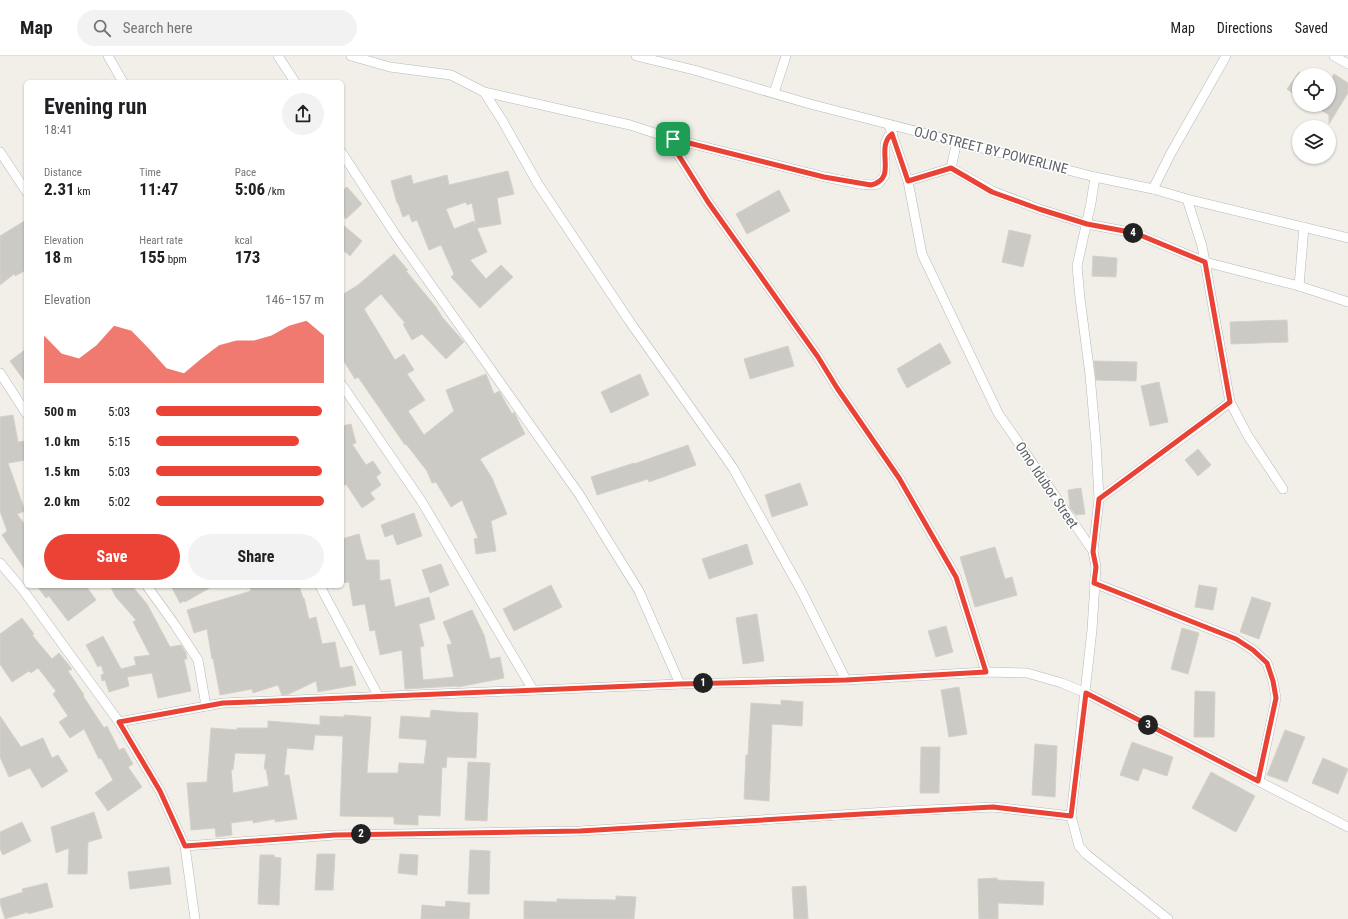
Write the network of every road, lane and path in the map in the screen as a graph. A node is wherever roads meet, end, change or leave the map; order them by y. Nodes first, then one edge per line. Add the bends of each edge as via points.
1 (108, 56) edge
2 (278, 56) edge
3 (351, 56) edge
4 (636, 56) edge
5 (786, 56) edge
6 (1226, 56) edge
7 (1334, 56) edge
8 (658, 59) edge
9 (1348, 64) edge
10 (122, 80) edge
11 (294, 80) edge
12 (484, 92) junction
13 (774, 93) junction
14 (889, 124) junction
15 (892, 134) junction
16 (673, 139) junction
17 (957, 141) junction
18 (0, 152) edge
19 (344, 156) edge
20 (951, 168) junction
21 (1095, 177) junction
22 (908, 181) junction
23 (24, 187) edge
24 (1153, 189) junction
25 (1187, 199) junction
26 (1087, 224) junction
27 (1304, 227) junction
28 (1348, 238) edge
29 (1205, 262) junction
30 (1299, 286) junction
31 (1348, 302) edge
32 (0, 373) edge
33 (344, 388) edge
34 (1230, 402) junction
35 (24, 410) edge
36 (1283, 489) dead end
37 (1099, 499) junction
38 (1093, 552) junction
39 (0, 562) edge
40 (1094, 583) junction
41 (148, 588) edge
42 (321, 588) edge
43 (986, 672) junction
44 (846, 680) junction
45 (680, 684) junction
46 (533, 690) junction
47 (1086, 693) junction
48 (379, 697) junction
49 (206, 706) junction
50 (119, 722) junction
51 (1258, 781) junction
52 (1071, 816) junction
53 (1348, 827) edge
54 (185, 846) junction
55 (195, 919) edge
56 (1168, 919) edge

1 - 10 street
2 - 11 street
3 - 12 street via 390,67 452,74
4 - 8 street, OJO STREET BY POWERLINE
5 - 13 street
6 - 24 street
7 - 9 street
8 - 13 street, OJO STREET BY POWERLINE
12 - 16 street via 630,125
12 - 44 street via 538,184 625,316 733,468 802,592
13 - 14 street, OJO STREET BY POWERLINE
14 - 15 street, Omo Idubor Street
14 - 17 street, OJO STREET BY POWERLINE
15 - 16 street via 885,144 885,175 878,184 871,185 824,177
15 - 22 street, Omo Idubor Street
16 - 43 street via 676,151 708,202 818,357 899,478 956,577
17 - 20 street
17 - 21 street, OJO STREET BY POWERLINE
18 - 23 street
19 - 45 street via 395,234 579,494 639,591
20 - 22 street
20 - 26 street via 992,192
21 - 24 street, OJO STREET BY POWERLINE
21 - 26 street
22 - 38 street, Omo Idubor Street via 922,254 998,413
24 - 25 street, OJO STREET BY POWERLINE
25 - 27 street, OJO STREET BY POWERLINE
25 - 29 street
26 - 29 street via 1135,233
26 - 37 street via 1078,266 1091,382
27 - 28 street, OJO STREET BY POWERLINE
27 - 30 street
29 - 30 street
29 - 34 street
30 - 31 street
32 - 35 street
33 - 46 street via 422,502
34 - 36 street via 1248,436
34 - 37 street
37 - 38 street
38 - 40 street, Omo Idubor Street via 1096,567
39 - 50 street
40 - 47 street, Omo Idubor Street
40 - 51 street via 1236,639 1267,663 1276,698
41 - 49 street via 198,660
42 - 48 street
43 - 44 street
43 - 47 street via 1027,673
44 - 45 street
45 - 46 street
46 - 48 street
47 - 51 street
47 - 52 street, Omo Idubor Street
48 - 49 street via 223,703
49 - 50 street
50 - 54 street via 160,791
51 - 53 street
52 - 54 street via 993,807 580,831 335,835
52 - 56 street, Omo Idubor Street via 1079,846 1086,854
54 - 55 street

